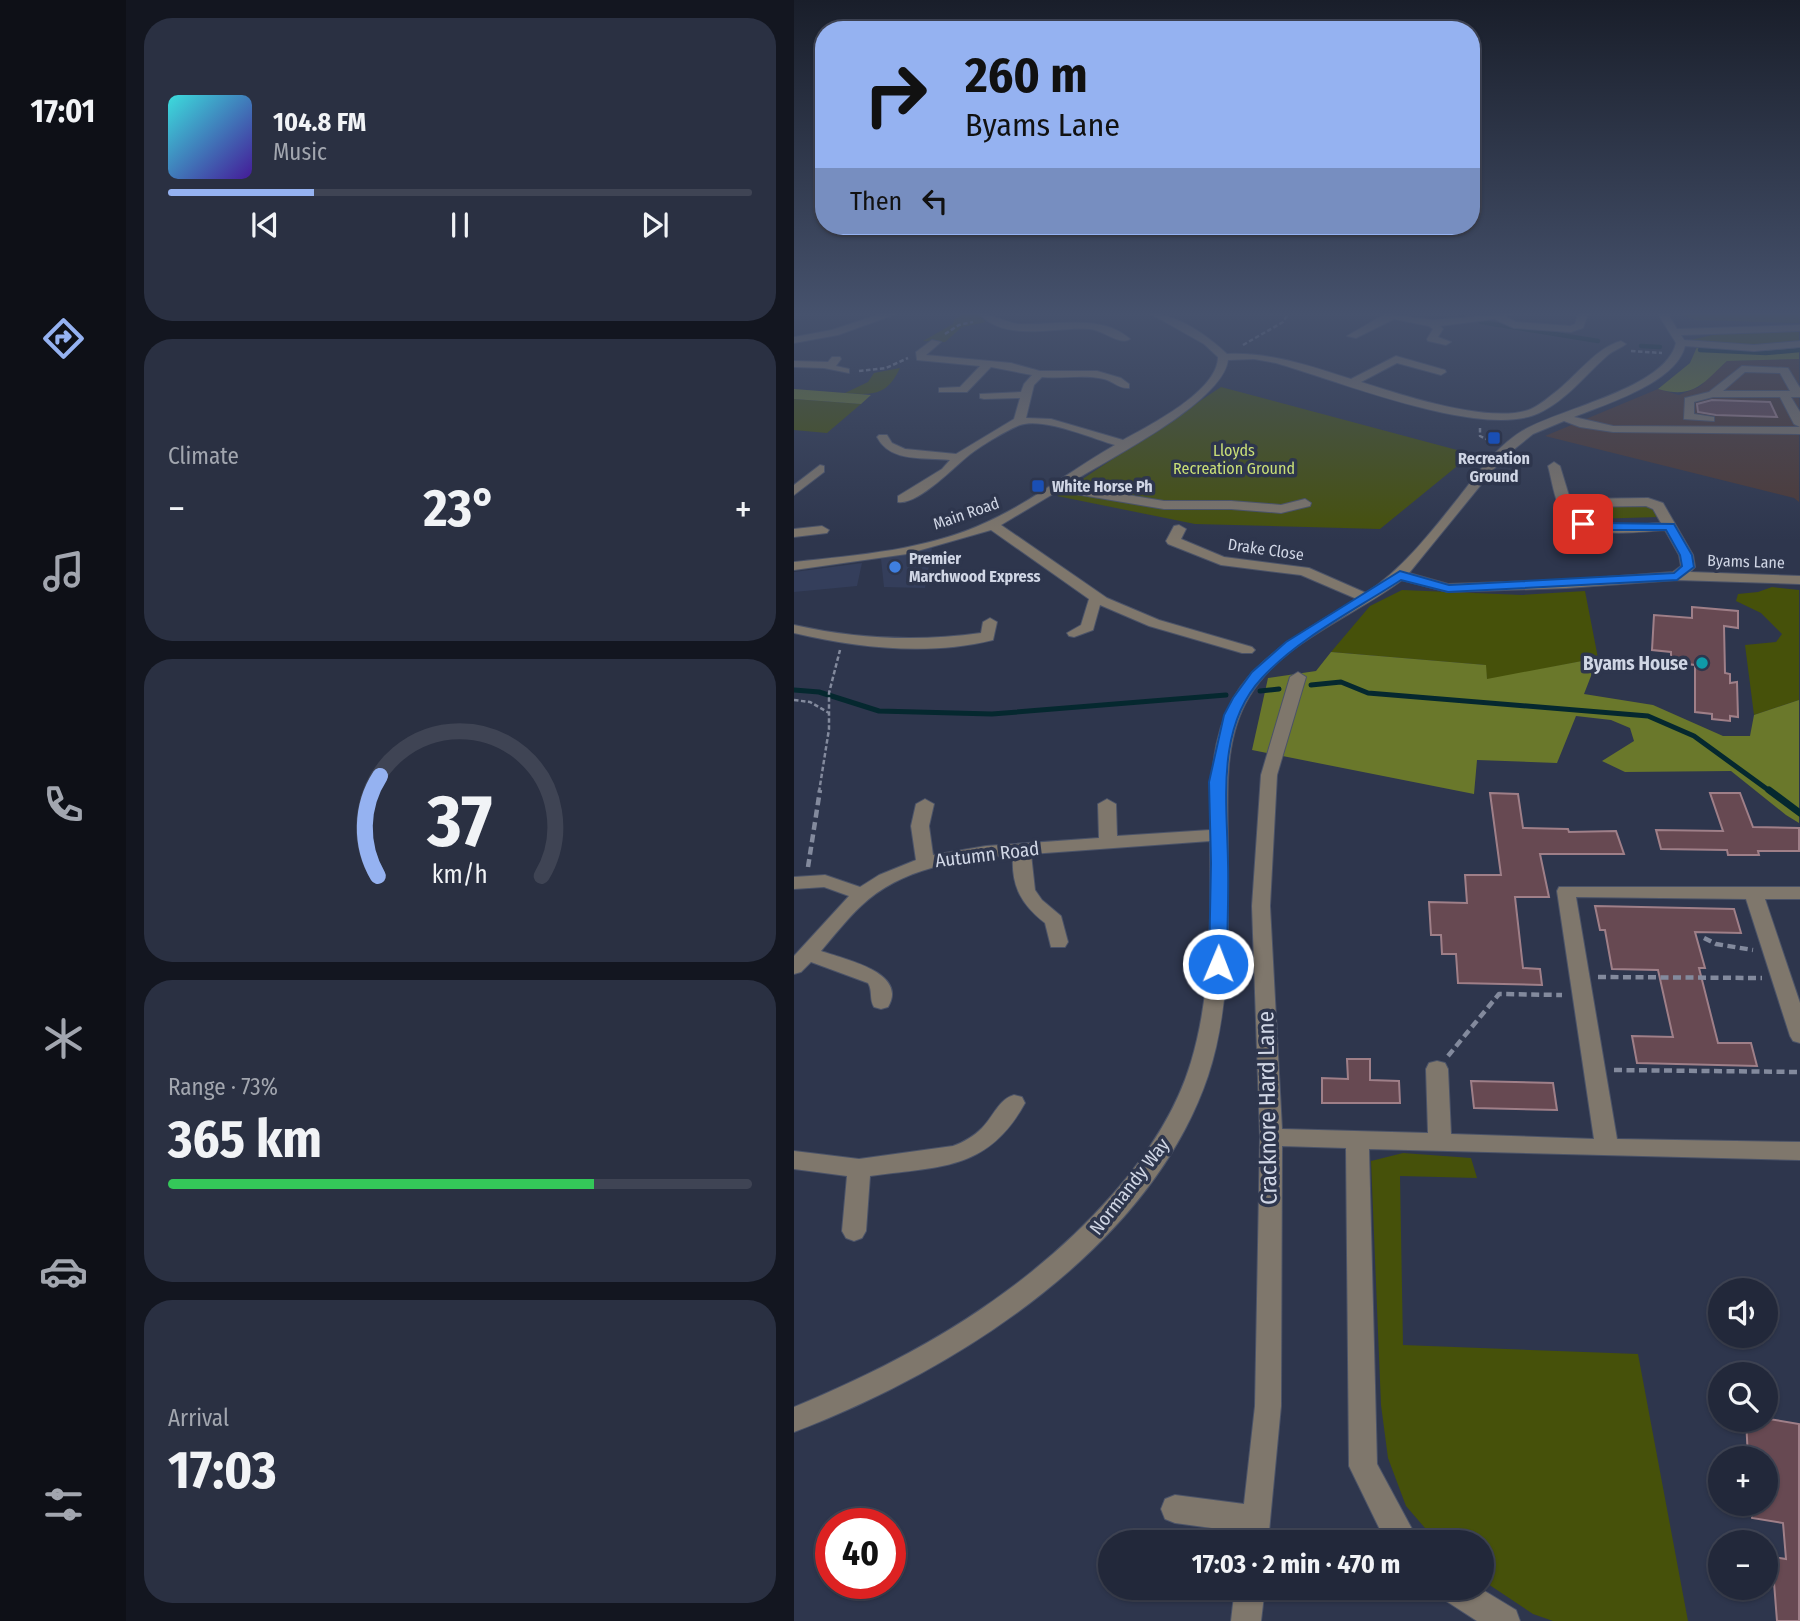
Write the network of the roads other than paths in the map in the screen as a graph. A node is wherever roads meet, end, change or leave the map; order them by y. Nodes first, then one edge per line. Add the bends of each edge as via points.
1 (943, 390) dead end
2 (963, 390) edge
3 (1027, 390) edge
4 (1204, 390) edge
5 (1381, 390) edge
6 (1564, 390) edge
7 (1629, 390) edge
8 (1718, 390) edge
9 (1795, 390) edge
10 (1713, 394) junction
11 (1025, 395) junction
12 (984, 396) dead end
13 (1785, 396) junction
14 (1564, 417) junction
15 (1019, 421) junction
16 (1799, 425) edge
17 (883, 436) dead end
18 (1124, 444) junction
19 (957, 458) junction
20 (1554, 466) dead end
21 (820, 469) dead end
22 (1054, 487) junction
23 (794, 491) edge
24 (902, 499) dead end
25 (1306, 503) dead end
26 (1566, 503) junction
27 (992, 525) junction
28 (1670, 526) junction
29 (1179, 529) dead end
30 (822, 530) dead end
31 (794, 533) edge
32 (794, 566) edge
33 (1400, 575) junction
34 (1677, 576) junction
35 (1800, 580) edge
36 (1097, 598) junction
37 (1367, 598) junction
38 (990, 622) dead end
39 (794, 629) edge
40 (1074, 633) dead end
41 (1247, 650) dead end
42 (1298, 677) dead end
43 (925, 804) dead end
44 (1107, 804) dead end
45 (1218, 835) junction
46 (1108, 842) junction
47 (1022, 849) junction
48 (925, 862) junction
49 (799, 882) edge
50 (1754, 893) junction
51 (1800, 893) edge
52 (862, 894) junction
53 (1058, 942) dead end
54 (801, 960) edge
55 (1788, 984) edge
56 (881, 1002) dead end
57 (1800, 1036) edge
58 (1437, 1069) road end
59 (1014, 1103) dead end
60 (1271, 1137) junction
61 (1357, 1140) junction
62 (1440, 1143) junction
63 (1607, 1148) junction
64 (1800, 1150) edge
65 (794, 1160) edge
66 (859, 1168) junction
67 (854, 1231) dead end
68 (794, 1420) edge
69 (1175, 1509) dead end
70 (1251, 1530) edge
71 (1255, 1530) edge
72 (1395, 1530) edge
73 (1248, 1600) edge
74 (1471, 1600) edge
75 (1246, 1621) edge
76 (1505, 1621) edge

1 - 2 street
3 - 11 street
4 - 18 street, Main Road
5 - 6 street via 1486,418 1512,418 1532,413
7 - 14 street, Normandy Way
8 - 10 street
9 - 13 street via 1797,394
10 - 13 street
10 - 16 street via 1691,398 1688,417
11 - 12 street
11 - 15 street
13 - 16 street
14 - 16 street via 1613,429
14 - 33 street, Normandy Way via 1506,447
15 - 18 street via 1060,424
15 - 19 street
17 - 19 street via 888,446 907,455
18 - 22 street, Main Road
19 - 24 street via 946,472
20 - 26 street
21 - 23 street
22 - 25 street via 1164,505 1281,509
22 - 27 street, Main Road
26 - 28 street via 1574,519 1583,524
26 - 28 street via 1648,502 1658,506
27 - 32 street, Main Road via 941,541
27 - 36 street
28 - 34 street via 1688,567
29 - 37 street, Drake Close via 1173,541 1201,555 1304,571
30 - 31 street
33 - 34 street, Byams Lane via 1448,589
33 - 37 street, Normandy Way
34 - 35 street, Byams Lane
36 - 40 street via 1088,626
36 - 41 street via 1154,622
37 - 45 street, Normandy Way via 1280,653 1240,698 1226,729 1219,765
38 - 39 street via 988,637 904,644
42 - 60 street, Cracknore Hard Lane via 1269,775 1262,893
43 - 48 street via 919,826
44 - 46 street
45 - 46 street, Autumn Road
45 - 68 street, Normandy Way via 1218,964 1208,1039 1182,1113 1147,1169 1081,1245 1001,1313 878,1383
46 - 47 street, Autumn Road
47 - 48 street, Autumn Road
47 - 53 street via 1024,892 1054,920
48 - 52 street, Autumn Road
49 - 52 street via 825,881
50 - 51 street
50 - 55 street
50 - 63 street via 1566,891
52 - 54 street, Autumn Road
54 - 56 street via 875,978
55 - 57 street
58 - 62 street
59 - 66 street via 990,1134 956,1155
60 - 61 street
60 - 71 street, Cracknore Hard Lane via 1268,1406
61 - 62 street
61 - 72 street via 1363,1466
62 - 63 street
63 - 64 street
65 - 66 street
66 - 67 street
69 - 70 street
73 - 75 street
74 - 76 street

